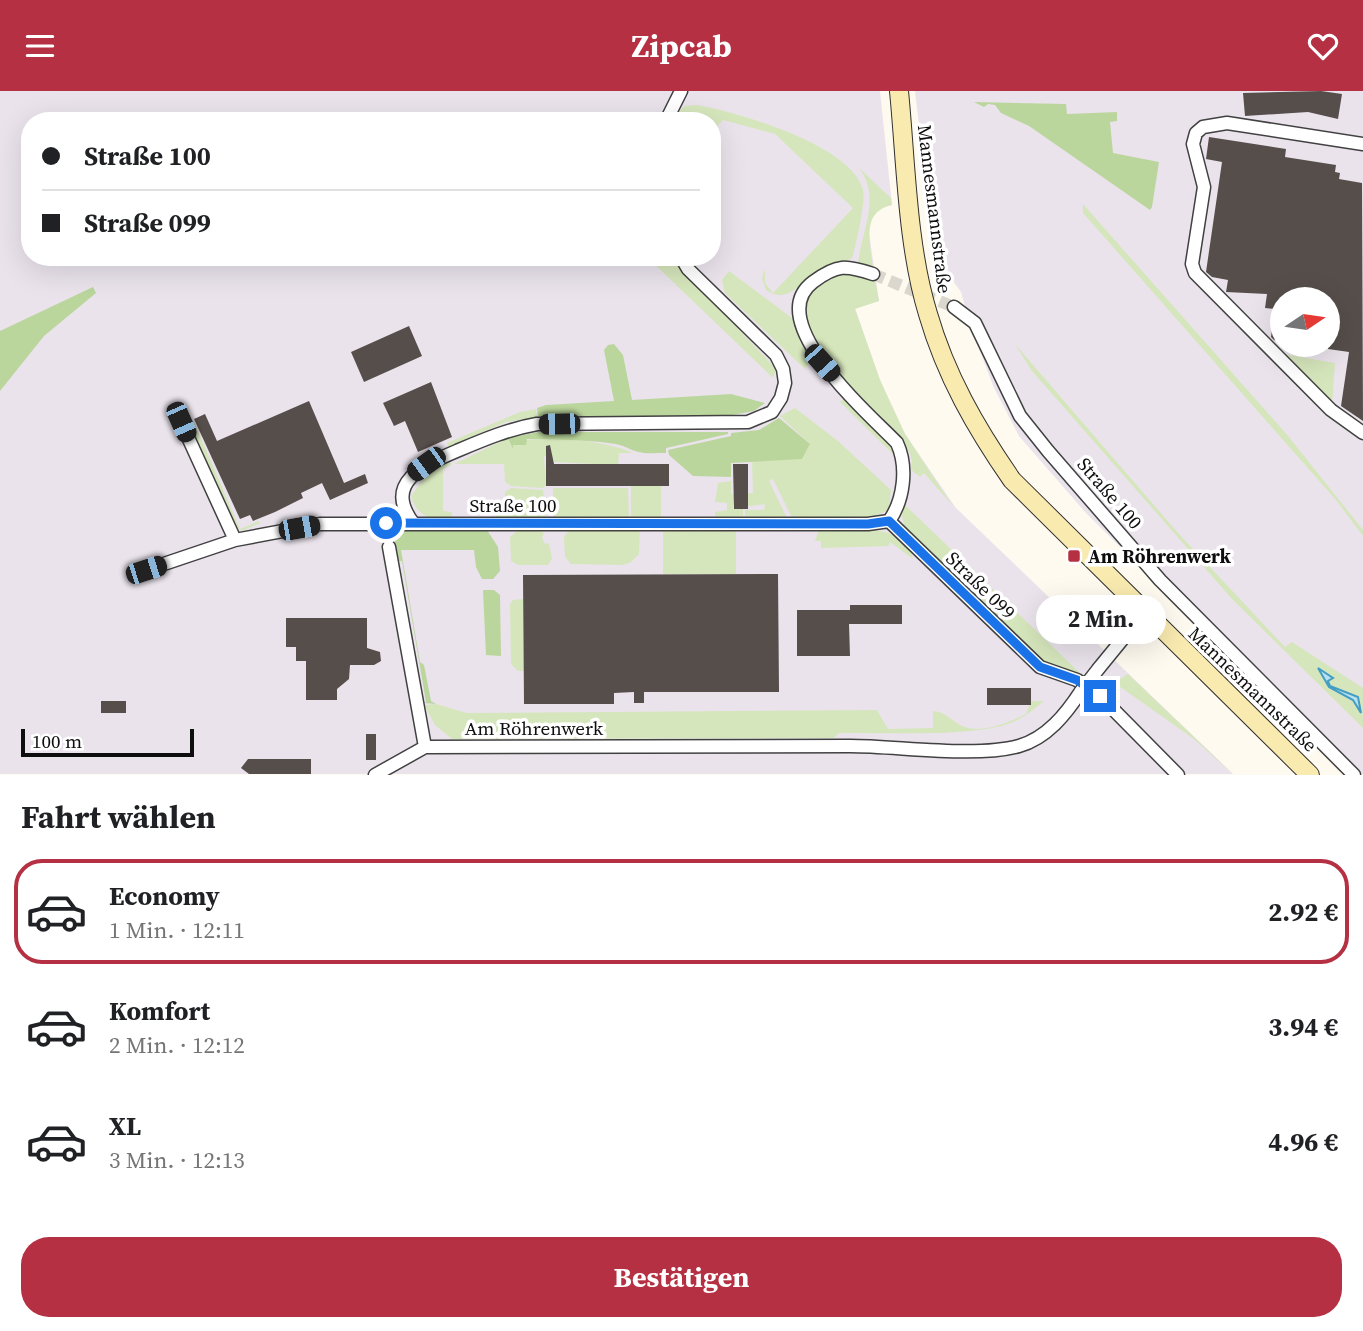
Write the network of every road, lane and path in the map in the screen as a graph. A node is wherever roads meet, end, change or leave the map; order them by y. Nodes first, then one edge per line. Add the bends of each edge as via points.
1 (681, 91) edge
2 (899, 91) edge
3 (670, 112) edge
4 (1363, 144) edge
5 (686, 266) edge
6 (873, 274) tunnel mouth
7 (954, 307) tunnel mouth
8 (181, 422) dead end
9 (1363, 433) edge
10 (889, 521) junction
11 (414, 524) junction
12 (235, 540) junction
13 (389, 547) dead end
14 (146, 570) dead end
15 (1144, 613) junction
16 (425, 747) junction
17 (375, 775) edge
18 (1178, 775) edge
19 (1310, 775) edge
20 (1354, 775) edge

1 - 3 street
2 - 15 main road, Mannesmannstraße via 927,312 950,376 977,429 1012,480
4 - 9 street via 1227,123 1203,127 1193,144 1204,187 1192,264 1195,273 1331,410
5 - 11 street via 776,355 785,383 772,412 748,422 537,424 506,430 413,473 402,492 402,503
6 - 10 street via 849,265 832,269 806,287 800,305 807,344 904,456 903,482
7 - 20 street, Straße 100 via 975,323 1020,416 1048,451 1160,580
8 - 12 street
10 - 11 street, Straße 100
10 - 18 street, Straße 099 via 1040,667 1077,680 1100,696
11 - 12 street, Straße 100 via 320,524
12 - 14 street, Straße 100
13 - 16 street
15 - 16 street, Am Röhrenwerk, bridge via 1068,710 1039,736 991,752 882,746
15 - 19 main road, Mannesmannstraße
16 - 17 street, Am Röhrenwerk

